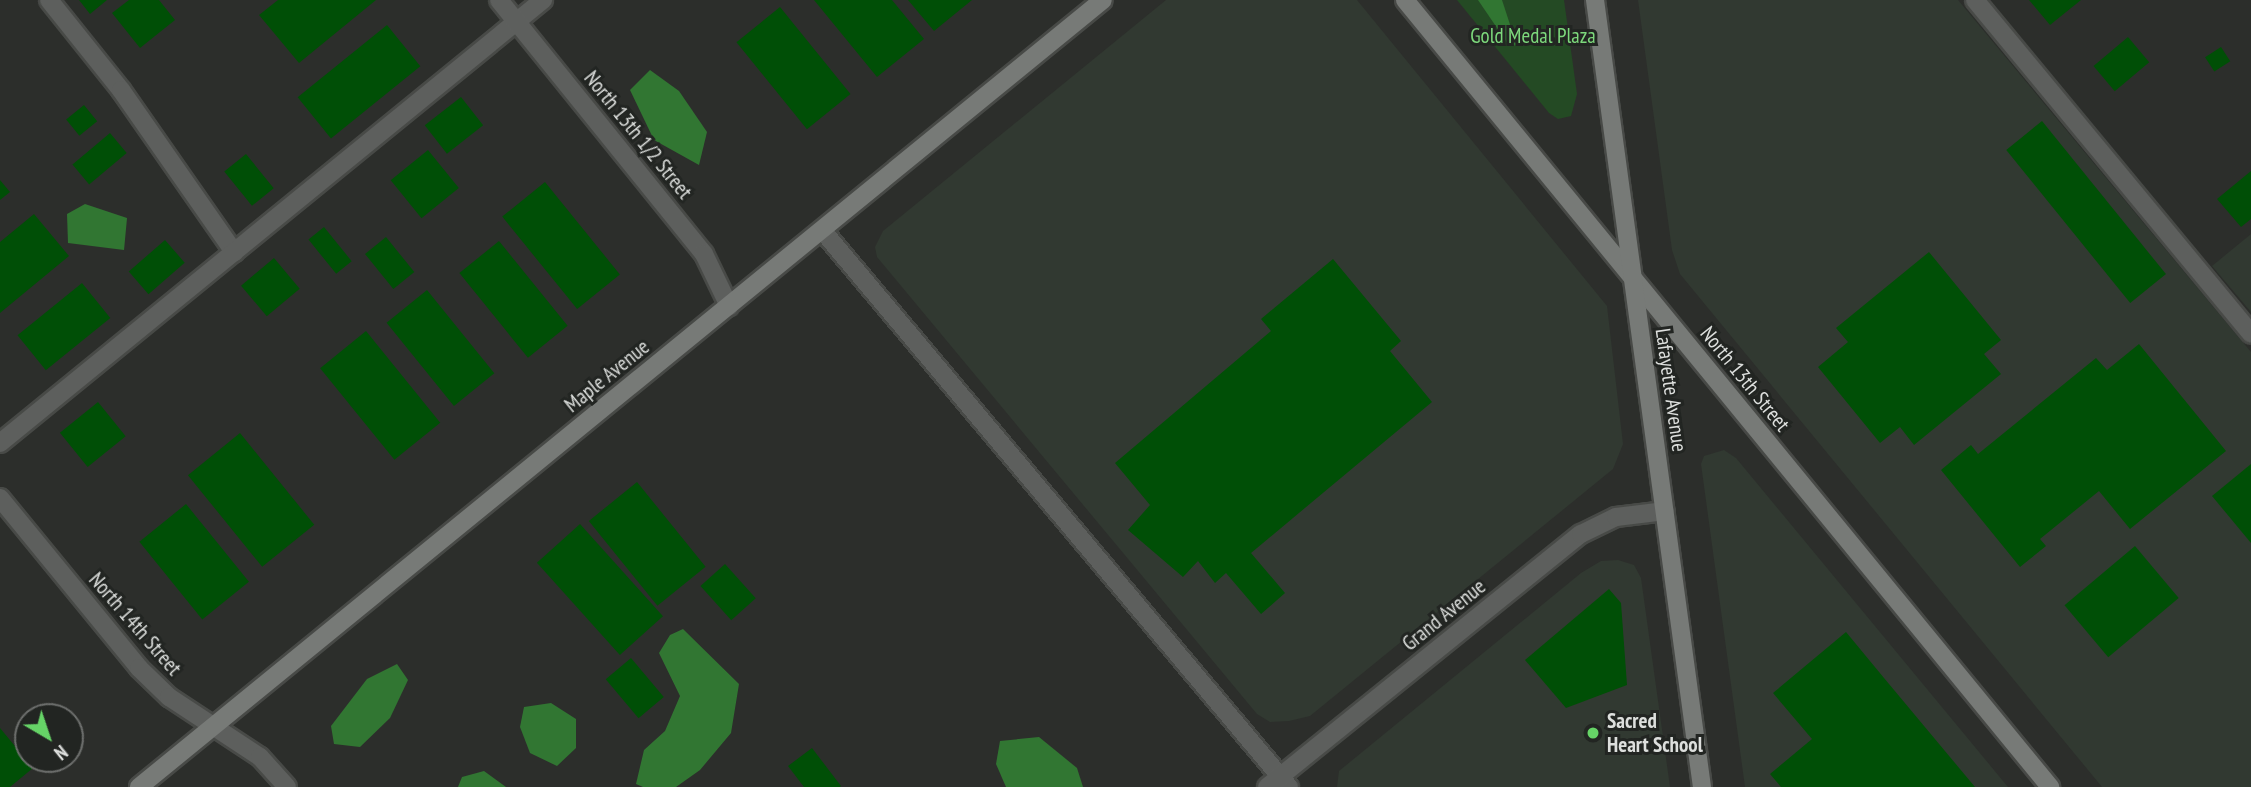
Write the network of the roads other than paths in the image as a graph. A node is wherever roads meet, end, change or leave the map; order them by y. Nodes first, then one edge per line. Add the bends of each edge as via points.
1 (49, 0) edge
2 (499, 0) edge
3 (543, 0) edge
4 (1103, 0) edge
5 (1405, 0) edge
6 (1595, 0) edge
7 (1975, 0) edge
8 (516, 21) junction
9 (822, 230) junction
10 (233, 252) junction
11 (1633, 279) junction
12 (729, 306) junction
13 (2251, 334) edge
14 (0, 443) edge
15 (0, 498) edge
16 (1665, 511) junction
17 (214, 726) junction
18 (1278, 784) edge
19 (139, 787) edge
20 (287, 787) edge
21 (1702, 787) edge
22 (2050, 787) edge

1 - 10 street via 121,90
2 - 8 street, North 13th 1/2 Street
3 - 8 street
4 - 9 main road, Maple Avenue
5 - 11 main road, North 13th Street
6 - 11 main road, Lafayette Avenue
7 - 13 street
8 - 10 street
8 - 12 street, North 13th 1/2 Street via 704,254
9 - 12 main road, Maple Avenue
9 - 18 street
10 - 14 street
11 - 16 main road, Lafayette Avenue
11 - 22 main road, North 13th Street
12 - 17 main road, Maple Avenue
15 - 17 street, North 14th Street via 139,668 169,697
16 - 18 street, Grand Avenue via 1616,517 1581,534
16 - 21 main road, Lafayette Avenue
17 - 19 main road, Maple Avenue
17 - 20 street, North 14th Street via 260,757

